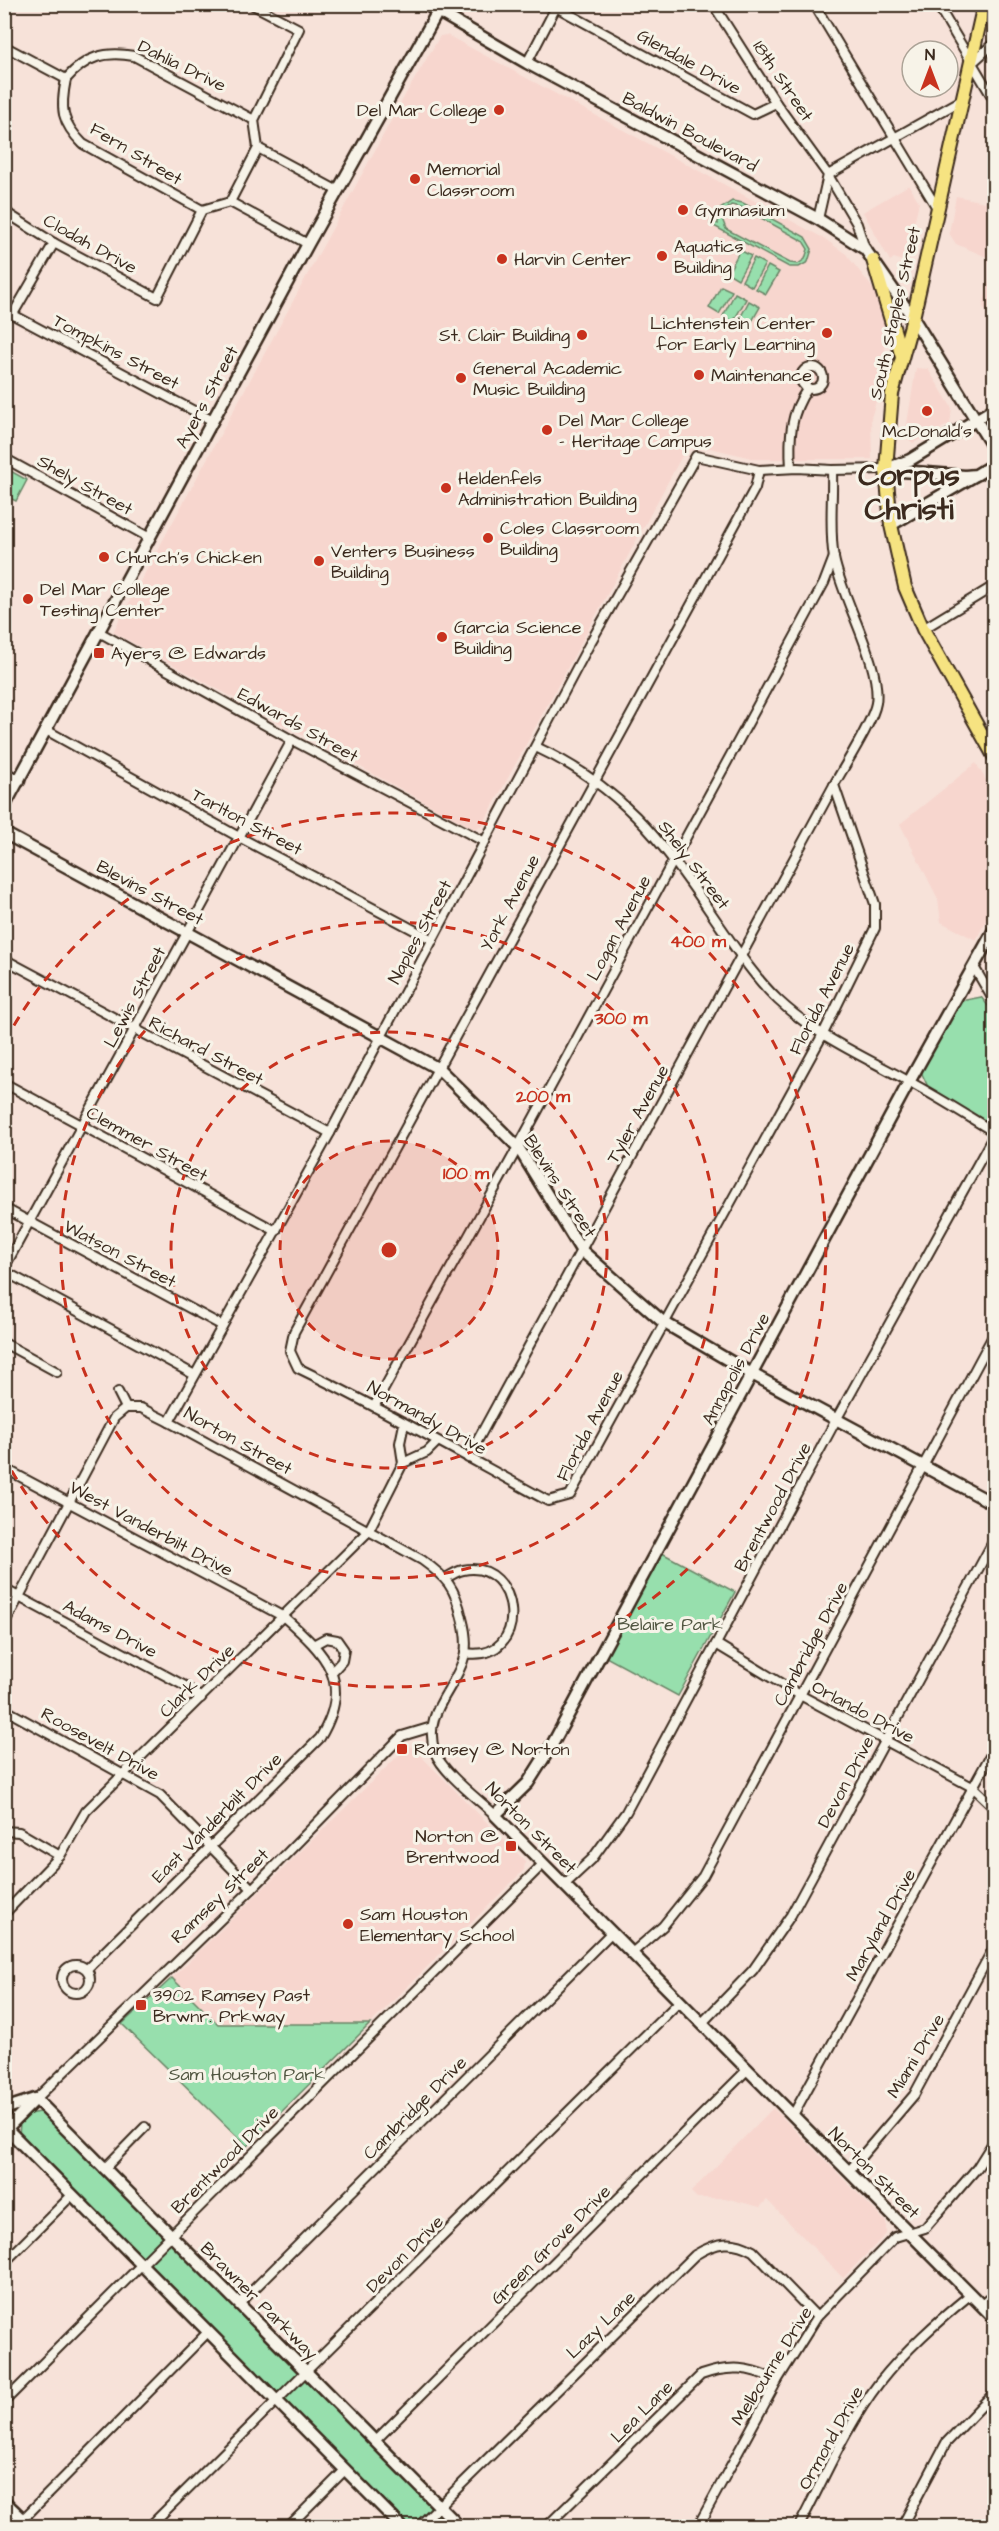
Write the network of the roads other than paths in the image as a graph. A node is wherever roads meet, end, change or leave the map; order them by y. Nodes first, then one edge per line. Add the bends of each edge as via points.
1 (251, 4) edge
2 (425, 4) edge
3 (713, 4) edge
4 (814, 4) edge
5 (937, 4) edge
6 (984, 4) edge
7 (557, 6) edge
8 (440, 8) edge
9 (994, 43) edge
10 (4, 46) edge
11 (527, 63) junction
12 (972, 63) junction
13 (66, 79) junction
14 (963, 99) junction
15 (994, 100) edge
16 (776, 103) junction
17 (254, 120) junction
18 (894, 137) junction
19 (258, 148) junction
20 (828, 175) junction
21 (338, 191) junction
22 (230, 202) junction
23 (937, 208) junction
24 (202, 210) junction
25 (6, 212) edge
26 (818, 219) junction
27 (54, 243) junction
28 (308, 244) junction
29 (865, 249) junction
30 (873, 260) junction
31 (4, 310) edge
32 (13, 314) junction
33 (913, 318) junction
34 (902, 358) junction
35 (808, 388) dead end
36 (994, 409) edge
37 (977, 419) junction
38 (213, 421) junction
39 (994, 449) edge
40 (4, 458) edge
41 (994, 464) edge
42 (790, 468) junction
43 (886, 469) junction
44 (759, 471) junction
45 (832, 471) junction
46 (976, 475) junction
47 (891, 525) junction
48 (150, 538) junction
49 (834, 557) junction
50 (994, 586) edge
51 (923, 629) junction
52 (99, 632) junction
53 (46, 730) junction
54 (292, 740) junction
55 (536, 747) junction
56 (994, 756) edge
57 (4, 773) edge
58 (594, 779) junction
59 (19, 781) junction
60 (834, 785) junction
61 (4, 807) edge
62 (4, 833) edge
63 (239, 837) junction
64 (485, 842) junction
65 (674, 858) junction
66 (994, 930) edge
67 (186, 932) junction
68 (433, 940) junction
69 (741, 957) junction
70 (4, 959) edge
71 (974, 967) junction
72 (994, 1001) edge
73 (136, 1031) junction
74 (381, 1036) junction
75 (822, 1036) junction
76 (439, 1069) junction
77 (909, 1082) junction
78 (4, 1083) edge
79 (81, 1125) junction
80 (330, 1133) junction
81 (994, 1134) edge
82 (518, 1147) junction
83 (4, 1208) edge
84 (30, 1222) junction
85 (276, 1231) junction
86 (581, 1250) junction
87 (4, 1269) edge
88 (663, 1322) junction
89 (221, 1325) junction
90 (994, 1334) edge
91 (4, 1343) edge
92 (290, 1351) joint
93 (57, 1372) dead end
94 (193, 1374) junction
95 (752, 1374) junction
96 (118, 1392) dead end
97 (375, 1405) junction
98 (126, 1408) junction
99 (837, 1420) junction
100 (169, 1422) junction
101 (404, 1424) junction
102 (437, 1442) junction
103 (468, 1458) junction
104 (403, 1463) junction
105 (924, 1466) junction
106 (4, 1468) edge
107 (558, 1499) joint
108 (71, 1504) junction
109 (994, 1504) edge
110 (368, 1532) junction
111 (994, 1540) edge
112 (446, 1578) junction
113 (4, 1589) edge
114 (19, 1597) junction
115 (284, 1617) junction
116 (4, 1625) edge
117 (315, 1644) junction
118 (716, 1644) junction
119 (465, 1653) junction
120 (332, 1672) junction
121 (800, 1695) junction
122 (201, 1698) junction
123 (4, 1709) edge
124 (432, 1727) junction
125 (886, 1741) junction
126 (994, 1749) edge
127 (123, 1773) junction
128 (974, 1788) junction
129 (994, 1807) edge
130 (495, 1815) junction
131 (4, 1831) edge
132 (210, 1846) junction
133 (60, 1856) junction
134 (543, 1864) junction
135 (564, 1885) junction
136 (252, 1889) junction
137 (4, 1914) edge
138 (612, 1932) junction
139 (994, 1947) edge
140 (632, 1953) junction
141 (87, 1969) dead end
142 (680, 2001) junction
143 (702, 2023) junction
144 (748, 2069) junction
145 (36, 2099) junction
146 (5, 2109) edge
147 (793, 2115) junction
148 (145, 2127) dead end
149 (5, 2129) edge
150 (994, 2141) edge
151 (104, 2169) junction
152 (849, 2171) junction
153 (72, 2195) junction
154 (911, 2234) junction
155 (171, 2235) junction
156 (4, 2263) edge
157 (141, 2264) junction
158 (971, 2294) junction
159 (994, 2294) edge
160 (238, 2304) junction
161 (982, 2305) junction
162 (817, 2317) junction
163 (994, 2318) edge
164 (208, 2332) junction
165 (306, 2373) junction
166 (777, 2381) junction
167 (994, 2393) edge
168 (4, 2402) edge
169 (277, 2402) junction
170 (375, 2441) junction
171 (345, 2470) junction
172 (4, 2501) edge
173 (438, 2505) junction
174 (26, 2523) edge
175 (150, 2526) edge
176 (289, 2526) edge
177 (401, 2526) edge
178 (419, 2526) edge
179 (459, 2526) edge
180 (547, 2526) edge
181 (698, 2526) edge
182 (799, 2526) edge
183 (902, 2526) edge

1 - 17 street via 299,29
2 - 8 street, Baldwin Boulevard
3 - 16 street, 18th Street
4 - 18 street
5 - 12 street
6 - 12 main road, South Staples Street
7 - 11 street, Glendale Drive
7 - 16 street, Glendale Drive via 753,114
8 - 11 street, Baldwin Boulevard
8 - 21 street, Ayers Street
9 - 12 street
10 - 13 street
11 - 26 street, Baldwin Boulevard
12 - 14 main road, South Staples Street
12 - 15 street
13 - 17 street, Dahlia Drive via 77,66 94,56 134,56
13 - 24 street, Fern Street via 63,113 70,130 83,144
14 - 18 street
14 - 23 main road, South Staples Street
16 - 20 street, 18th Street
17 - 19 street
18 - 20 street
18 - 23 street
19 - 21 street
19 - 22 street
20 - 26 street
20 - 29 street, 18th Street via 857,224
21 - 28 street, Ayers Street
22 - 24 street
22 - 28 street
23 - 33 main road, South Staples Street
24 - 27 street, Clodah Drive via 157,298
25 - 27 street, Clodah Drive
26 - 29 street, Baldwin Boulevard
27 - 32 street
28 - 38 street, Ayers Street
29 - 30 street, Baldwin Boulevard
30 - 33 street, Baldwin Boulevard
30 - 34 main road
31 - 32 street, Tompkins Street
32 - 38 street, Tompkins Street
33 - 34 main road, South Staples Street
33 - 37 street
34 - 43 main road, South Staples Street via 892,394
35 - 42 street via 792,419
36 - 37 street
37 - 39 street
37 - 43 street via 910,460
38 - 48 street, Ayers Street
40 - 48 street, Shely Street
41 - 46 street
42 - 44 street
42 - 45 street
43 - 45 street
43 - 46 street
43 - 47 main road, South Staples Street
44 - 55 street, Naples Street via 696,456
44 - 58 street, York Avenue via 755,488
45 - 49 street
46 - 47 street
47 - 51 main road, South Staples Street via 906,586
48 - 52 street, Ayers Street
49 - 60 street via 878,691 876,707
49 - 65 street, Logan Avenue via 824,583
50 - 51 street
51 - 56 main road, South Staples Street
52 - 53 street, Ayers Street
52 - 54 street, Edwards Street
53 - 59 street, Ayers Street
53 - 63 street, Tarlton Street
54 - 63 street, Lewis Street
54 - 64 street, Edwards Street
55 - 58 street, Shely Street
55 - 64 street, Naples Street
57 - 59 street
58 - 65 street, Shely Street via 629,807
58 - 76 street, York Avenue
59 - 61 street, Ayers Street
60 - 69 street, Tyler Avenue
60 - 75 street, Florida Avenue via 875,904 875,928
62 - 67 street, Blevins Street
63 - 67 street, Lewis Street
63 - 68 street, Tarlton Street
64 - 68 street, Naples Street
65 - 69 street, Shely Street
65 - 82 street, Logan Avenue
66 - 71 street, Annapolis Drive
67 - 73 street, Lewis Street
67 - 74 street, Blevins Street
68 - 74 street, Naples Street
69 - 75 street, Shely Street via 777,999
69 - 86 street, Tyler Avenue
70 - 73 street, Richard Street
71 - 72 street
71 - 77 street, Annapolis Drive
73 - 79 street, Lewis Street
73 - 80 street, Richard Street
74 - 76 street, Blevins Street
74 - 80 street, Naples Street
75 - 77 street, Shely Street
75 - 88 street, Florida Avenue
76 - 82 street, Blevins Street
76 - 92 street, York Avenue via 294,1332
77 - 81 street, Shely Street
77 - 95 street, Annapolis Drive
78 - 79 street, Clemmer Street
79 - 84 street, Lewis Street
79 - 85 street, Clemmer Street
80 - 85 street, Naples Street
81 - 99 street, Brentwood Drive
82 - 86 street, Blevins Street
82 - 97 street, Logan Avenue
83 - 84 street, Watson Street
84 - 87 street, Lewis Street
84 - 89 street, Watson Street
85 - 89 street, Naples Street
86 - 88 street, Blevins Street
86 - 103 street, Tyler Avenue
87 - 94 street
88 - 95 street, Blevins Street
88 - 107 street, Florida Avenue via 570,1495
89 - 94 street, Naples Street
90 - 105 street, Cambridge Drive
91 - 93 street
92 - 97 street, Normandy Drive via 298,1368
94 - 100 street, Naples Street
95 - 99 street, Blevins Street
95 - 130 street, Annapolis Drive via 552,1745 528,1783
96 - 98 street
97 - 101 street, Normandy Drive
98 - 100 street, Norton Street via 141,1408
98 - 108 street via 114,1418
99 - 105 street, Blevins Street
99 - 118 street, Brentwood Drive
100 - 110 street, Norton Street
101 - 102 street, Normandy Drive
101 - 104 street, Clark Drive via 400,1443
102 - 103 street, Normandy Drive
102 - 104 street via 427,1452
103 - 107 street, Normandy Drive via 548,1501
104 - 110 street, Clark Drive
105 - 109 street, Blevins Street
105 - 121 street, Cambridge Drive
106 - 108 street, West Vanderbilt Drive
108 - 114 street
108 - 115 street, West Vanderbilt Drive
110 - 112 street, Norton Street via 422,1560
110 - 115 street, Clark Drive
111 - 125 street, Devon Drive
112 - 119 street, Norton Street via 460,1608
112 - 119 street via 464,1569 481,1571 496,1577 510,1599 513,1616 502,1643 478,1655
113 - 114 street, Adams Drive
114 - 116 street
114 - 122 street, Adams Drive
115 - 117 street, East Vanderbilt Drive
115 - 122 street, Clark Drive
117 - 120 street, East Vanderbilt Drive
117 - 120 street, East Vanderbilt Drive via 326,1638 337,1640 344,1650 342,1661
118 - 121 street, Orlando Drive
118 - 135 street, Brentwood Drive via 626,1812 592,1858
119 - 124 street, Norton Street
120 - 132 street, East Vanderbilt Drive via 336,1701 332,1719 320,1738
121 - 125 street, Orlando Drive
121 - 140 street, Cambridge Drive via 703,1876 663,1926
122 - 127 street, Clark Drive
123 - 127 street, Roosevelt Drive
124 - 130 street, Norton Street via 434,1748 442,1765
124 - 136 street, Ramsey Street via 402,1736
125 - 128 street, Orlando Drive
125 - 143 street, Devon Drive via 792,1915 753,1970
126 - 128 street, Maryland Drive
127 - 132 street, Roosevelt Drive via 160,1795
127 - 133 street, Clark Drive via 86,1811
128 - 129 street, Orlando Drive
128 - 147 street, Maryland Drive
130 - 134 street, Norton Street
131 - 133 street via 19,1832
132 - 136 street, Roosevelt Drive
132 - 141 street, East Vanderbilt Drive
133 - 137 street, Clark Drive
134 - 135 street, Norton Street
134 - 155 street, Brentwood Drive
135 - 138 street, Norton Street
136 - 145 street, Ramsey Street
138 - 140 street, Norton Street
138 - 160 street, Cambridge Drive
139 - 152 street, Miami Drive via 914,2095
140 - 142 street, Norton Street
142 - 143 street, Norton Street
142 - 165 street, Devon Drive
143 - 144 street, Norton Street
144 - 147 street, Norton Street
144 - 170 street, Green Grove Drive
145 - 146 street, Ramsey Street
145 - 149 street, Ramsey Street
145 - 151 street, Brawner Parkway
147 - 152 street, Norton Street
148 - 151 street
149 - 153 street
150 - 154 street, Melbourne Drive via 955,2195 925,2228
151 - 155 street, Brawner Parkway
152 - 154 street, Norton Street
153 - 156 street
153 - 157 street
154 - 158 street, Norton Street
154 - 162 street, Melbourne Drive via 895,2237
155 - 157 street, Brentwood Drive
155 - 160 street, Brawner Parkway
157 - 164 street
157 - 168 street, Brentwood Drive
158 - 161 street, Norton Street
158 - 182 street, Ormond Drive via 938,2320 879,2383
159 - 161 street
160 - 165 street, Brawner Parkway
161 - 163 street, Norton Street
162 - 166 street, Melbourne Drive
162 - 173 street, Lazy Lane via 753,2251 740,2244 711,2245 695,2255
164 - 169 street
164 - 174 street
165 - 169 street, Devon Drive
165 - 170 street, Brawner Parkway
166 - 180 street, Lea Lane via 740,2367 701,2375
166 - 181 street, Melbourne Drive
167 - 183 street via 946,2443
169 - 171 street
169 - 175 street, Devon Drive
170 - 173 street, Brawner Parkway
171 - 176 street
171 - 177 street
172 - 174 street
173 - 178 street, Lazy Lane
173 - 179 street, Brawner Parkway

